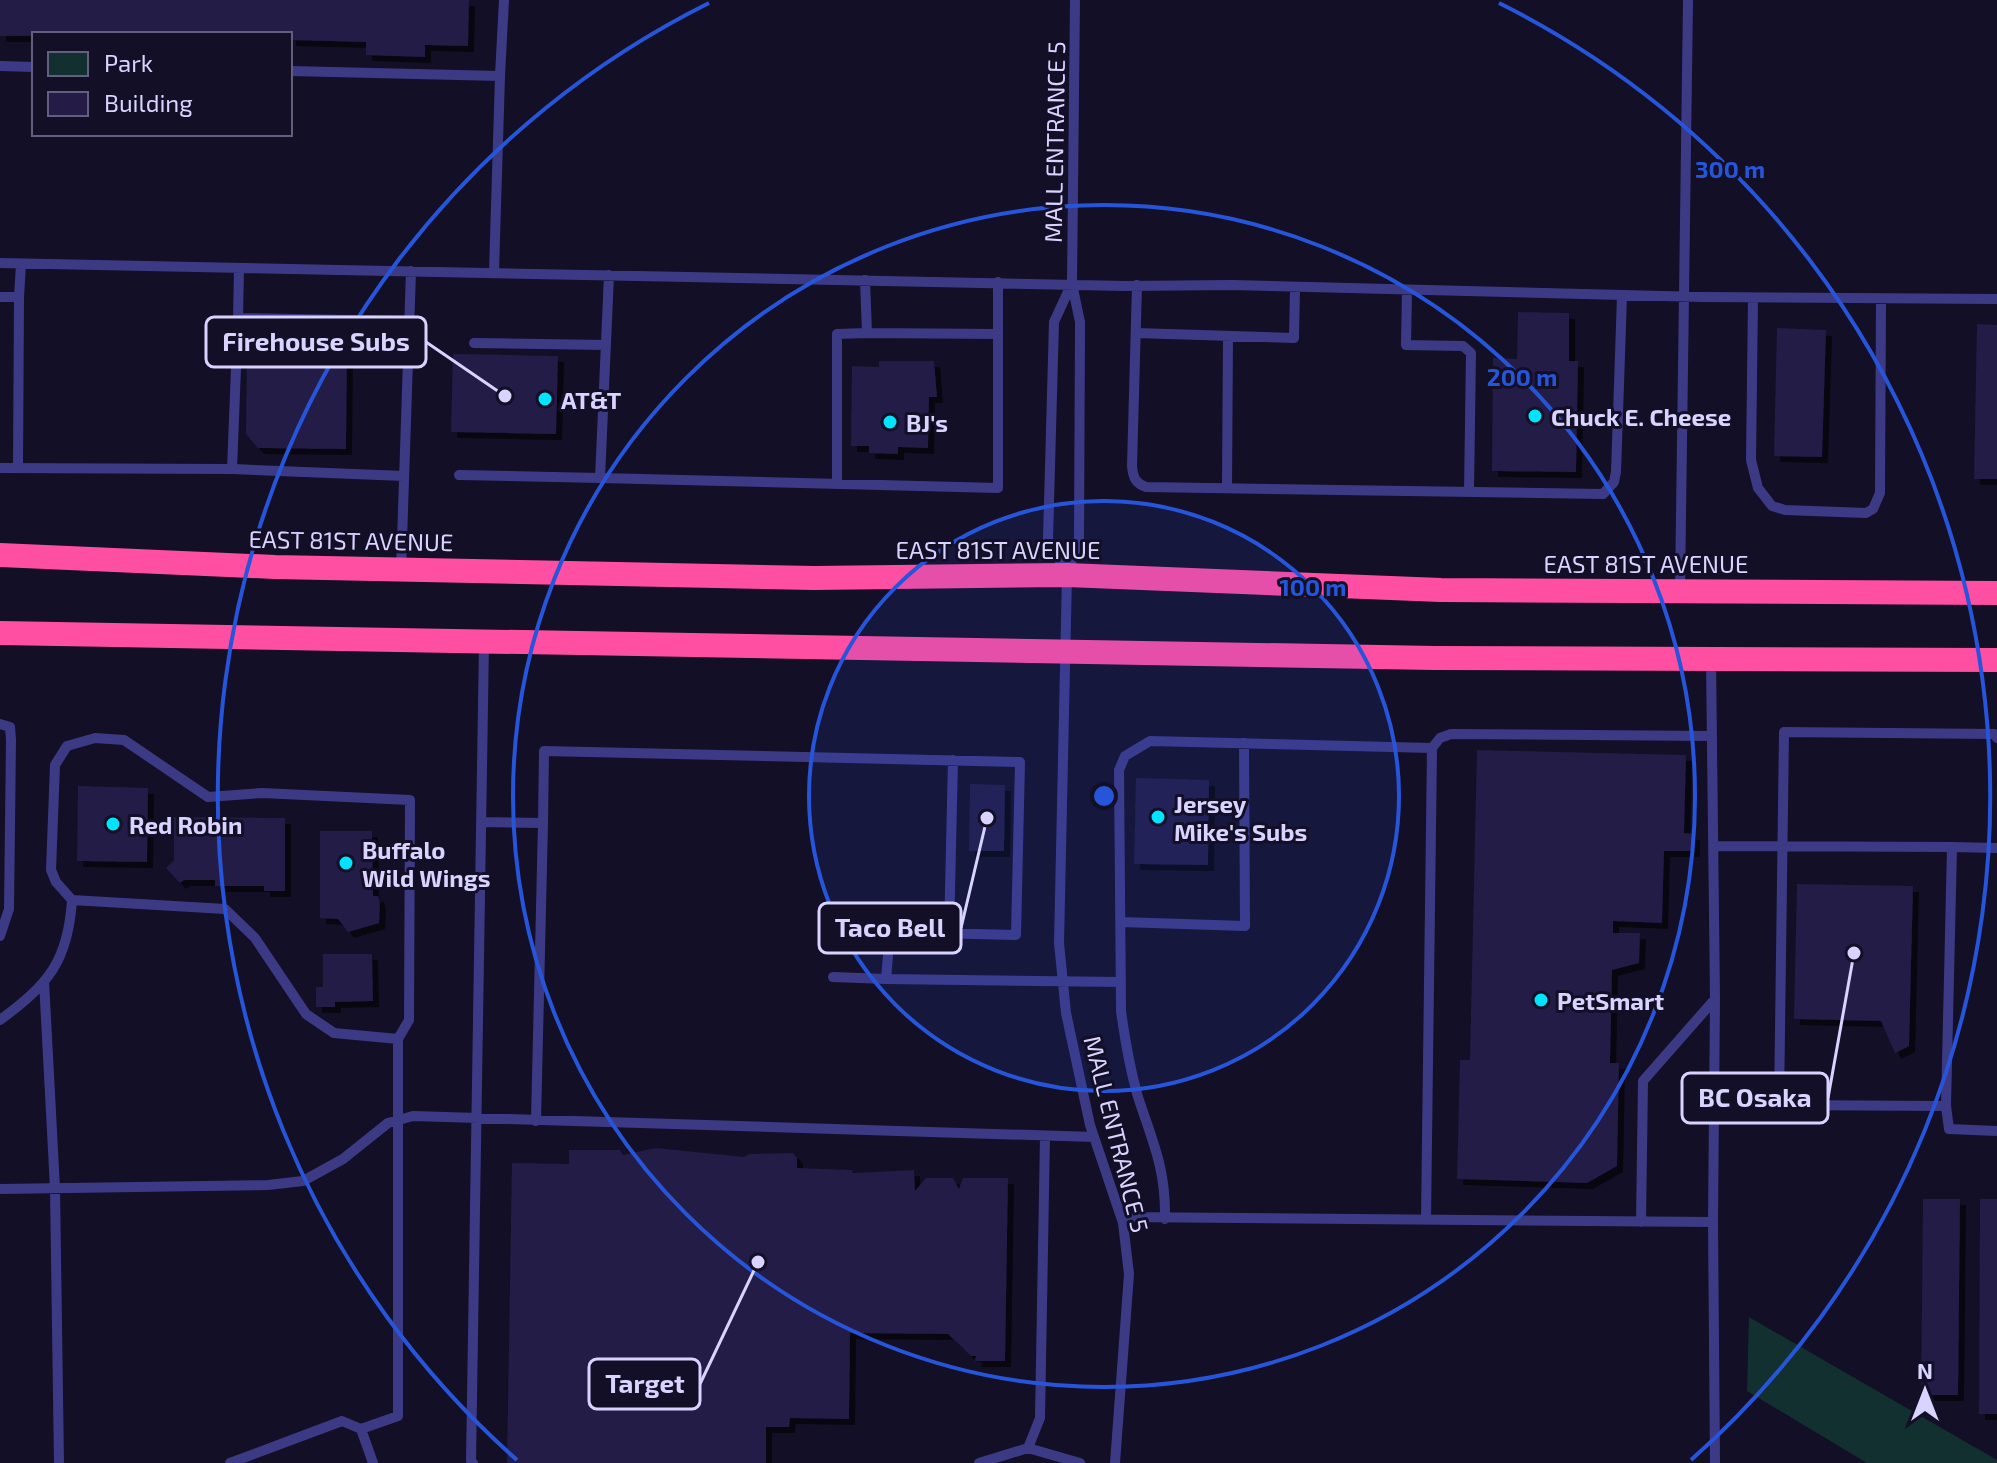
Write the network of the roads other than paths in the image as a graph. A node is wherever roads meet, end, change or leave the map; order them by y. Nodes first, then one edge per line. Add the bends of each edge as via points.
1 (504, 0) edge
2 (1075, 0) edge
3 (1688, 0) edge
4 (0, 66) edge
5 (32, 67) edge
6 (292, 71) edge
7 (500, 76) junction
8 (0, 263) edge
9 (21, 264) junction
10 (239, 268) junction
11 (411, 271) junction
12 (494, 272) junction
13 (609, 275) junction
14 (865, 280) junction
15 (998, 282) junction
16 (1072, 284) junction
17 (1137, 285) junction
18 (1295, 287) junction
19 (1407, 290) junction
20 (1622, 296) junction
21 (0, 297) edge
22 (19, 297) junction
23 (1684, 297) junction
24 (1753, 298) junction
25 (1881, 299) junction
26 (1997, 299) edge
27 (238, 318) junction
28 (409, 321) junction
29 (867, 333) junction
30 (1136, 333) junction
31 (998, 334) junction
32 (1228, 336) junction
33 (474, 343) dead end
34 (606, 345) junction
35 (0, 468) edge
36 (18, 468) junction
37 (232, 469) junction
38 (459, 475) dead end
39 (404, 476) junction
40 (600, 478) junction
41 (837, 484) junction
42 (1227, 488) junction
43 (1469, 491) junction
44 (0, 555) edge
45 (401, 570) junction
46 (1067, 575) junction
47 (1680, 591) junction
48 (1997, 593) edge
49 (0, 633) edge
50 (484, 640) junction
51 (1066, 650) junction
52 (1711, 659) junction
53 (1997, 660) edge
54 (0, 724) edge
55 (1712, 736) junction
56 (1997, 738) edge
57 (1244, 743) junction
58 (1432, 748) junction
59 (953, 760) junction
60 (481, 822) junction
61 (543, 823) junction
62 (1713, 846) junction
63 (1783, 846) junction
64 (1952, 847) junction
65 (1997, 848) edge
66 (72, 900) junction
67 (1121, 922) junction
68 (949, 934) junction
69 (0, 936) edge
70 (833, 977) dead end
71 (886, 979) junction
72 (44, 981) junction
73 (1062, 981) junction
74 (1121, 982) junction
75 (1715, 999) junction
76 (0, 1020) edge
77 (398, 1039) junction
78 (1946, 1106) junction
79 (476, 1119) junction
80 (400, 1120) junction
81 (536, 1121) junction
82 (1997, 1131) edge
83 (1045, 1136) junction
84 (1094, 1137) junction
85 (55, 1188) junction
86 (0, 1189) edge
87 (1121, 1217) junction
88 (1165, 1219) junction
89 (1426, 1219) junction
90 (1641, 1222) junction
91 (1713, 1222) junction
92 (361, 1429) junction
93 (1028, 1448) junction
94 (59, 1463) edge
95 (230, 1463) edge
96 (373, 1463) edge
97 (473, 1463) edge
98 (979, 1463) edge
99 (1080, 1463) edge
100 (1115, 1463) edge
101 (1715, 1463) edge

1 - 7 lane
2 - 16 lane, MALL ENTRANCE 5
3 - 23 lane
4 - 5 lane
6 - 7 lane
7 - 12 lane
8 - 9 lane
9 - 10 lane
9 - 22 lane
10 - 11 lane
10 - 27 lane
11 - 12 lane
11 - 28 lane
12 - 13 lane
13 - 14 lane
13 - 34 lane
14 - 15 lane
14 - 29 lane
15 - 16 lane
15 - 31 lane
16 - 17 lane
16 - 46 lane, MALL ENTRANCE 5 via 1080,322 1079,539
16 - 46 lane, MALL ENTRANCE 5 via 1054,322 1048,539
17 - 18 lane
17 - 30 lane
18 - 19 lane
18 - 32 lane via 1294,338
19 - 20 lane
19 - 43 lane via 1406,345 1463,346 1471,353
20 - 23 lane
20 - 43 lane via 1616,472 1609,490
21 - 22 lane
22 - 36 lane
23 - 24 lane
23 - 47 lane
24 - 25 lane
24 - 25 lane via 1751,460 1758,488 1772,506 1785,510 1866,513 1880,493
25 - 26 lane
27 - 28 lane
27 - 37 lane
28 - 39 lane
29 - 31 lane
29 - 41 lane via 837,334
30 - 32 lane
30 - 42 lane via 1132,476 1146,487
31 - 41 lane via 998,488
32 - 42 lane
33 - 34 lane
34 - 40 lane
35 - 36 lane
36 - 37 lane
37 - 39 lane
38 - 40 lane
39 - 45 lane
40 - 41 lane
42 - 43 lane
44 - 45 highway, EAST 81ST AVENUE
45 - 46 highway, EAST 81ST AVENUE via 814,578
46 - 47 highway, EAST 81ST AVENUE via 1441,590
46 - 51 lane, MALL ENTRANCE 5
47 - 48 highway, EAST 81ST AVENUE
49 - 50 highway
50 - 51 highway
50 - 60 lane
51 - 52 highway
51 - 73 lane, MALL ENTRANCE 5
52 - 53 highway
52 - 55 lane
54 - 69 lane via 10,727 11,740 9,909
55 - 58 lane via 1451,734
55 - 62 lane
56 - 63 lane via 1784,732
57 - 58 lane
57 - 67 lane via 1150,741 1125,756 1119,770
57 - 67 lane via 1245,926
58 - 89 lane
59 - 61 lane via 544,751
59 - 68 lane
59 - 68 lane via 1020,762 1016,935
60 - 61 lane
60 - 79 lane
61 - 81 lane
62 - 63 lane
62 - 75 lane
63 - 64 lane
63 - 78 lane via 1779,1105
64 - 65 lane
64 - 78 lane
66 - 72 lane via 70,931 56,968
66 - 77 lane via 225,909 255,938 306,1014 334,1033
66 - 77 lane via 51,870 55,765 67,746 95,738 124,740 208,797 262,793 410,800 409,1020
67 - 74 lane
68 - 71 lane via 890,932
70 - 71 lane
71 - 73 lane
72 - 76 lane
72 - 85 lane
73 - 74 lane
73 - 84 lane, MALL ENTRANCE 5
74 - 88 lane via 1125,1048 1158,1153
75 - 90 lane via 1643,1081
75 - 91 lane
77 - 80 lane
78 - 82 lane via 1949,1129
79 - 80 lane
79 - 81 lane
79 - 97 lane
80 - 85 lane via 303,1181
80 - 92 lane via 398,1416
81 - 83 lane
83 - 84 lane
83 - 93 lane via 1040,1418
84 - 87 lane, MALL ENTRANCE 5
85 - 86 lane
85 - 94 lane
87 - 88 lane
87 - 100 lane, MALL ENTRANCE 5 via 1129,1274
88 - 89 lane
89 - 90 lane
90 - 91 lane
91 - 101 lane
92 - 95 lane via 342,1421
92 - 96 lane
93 - 98 lane
93 - 99 lane

